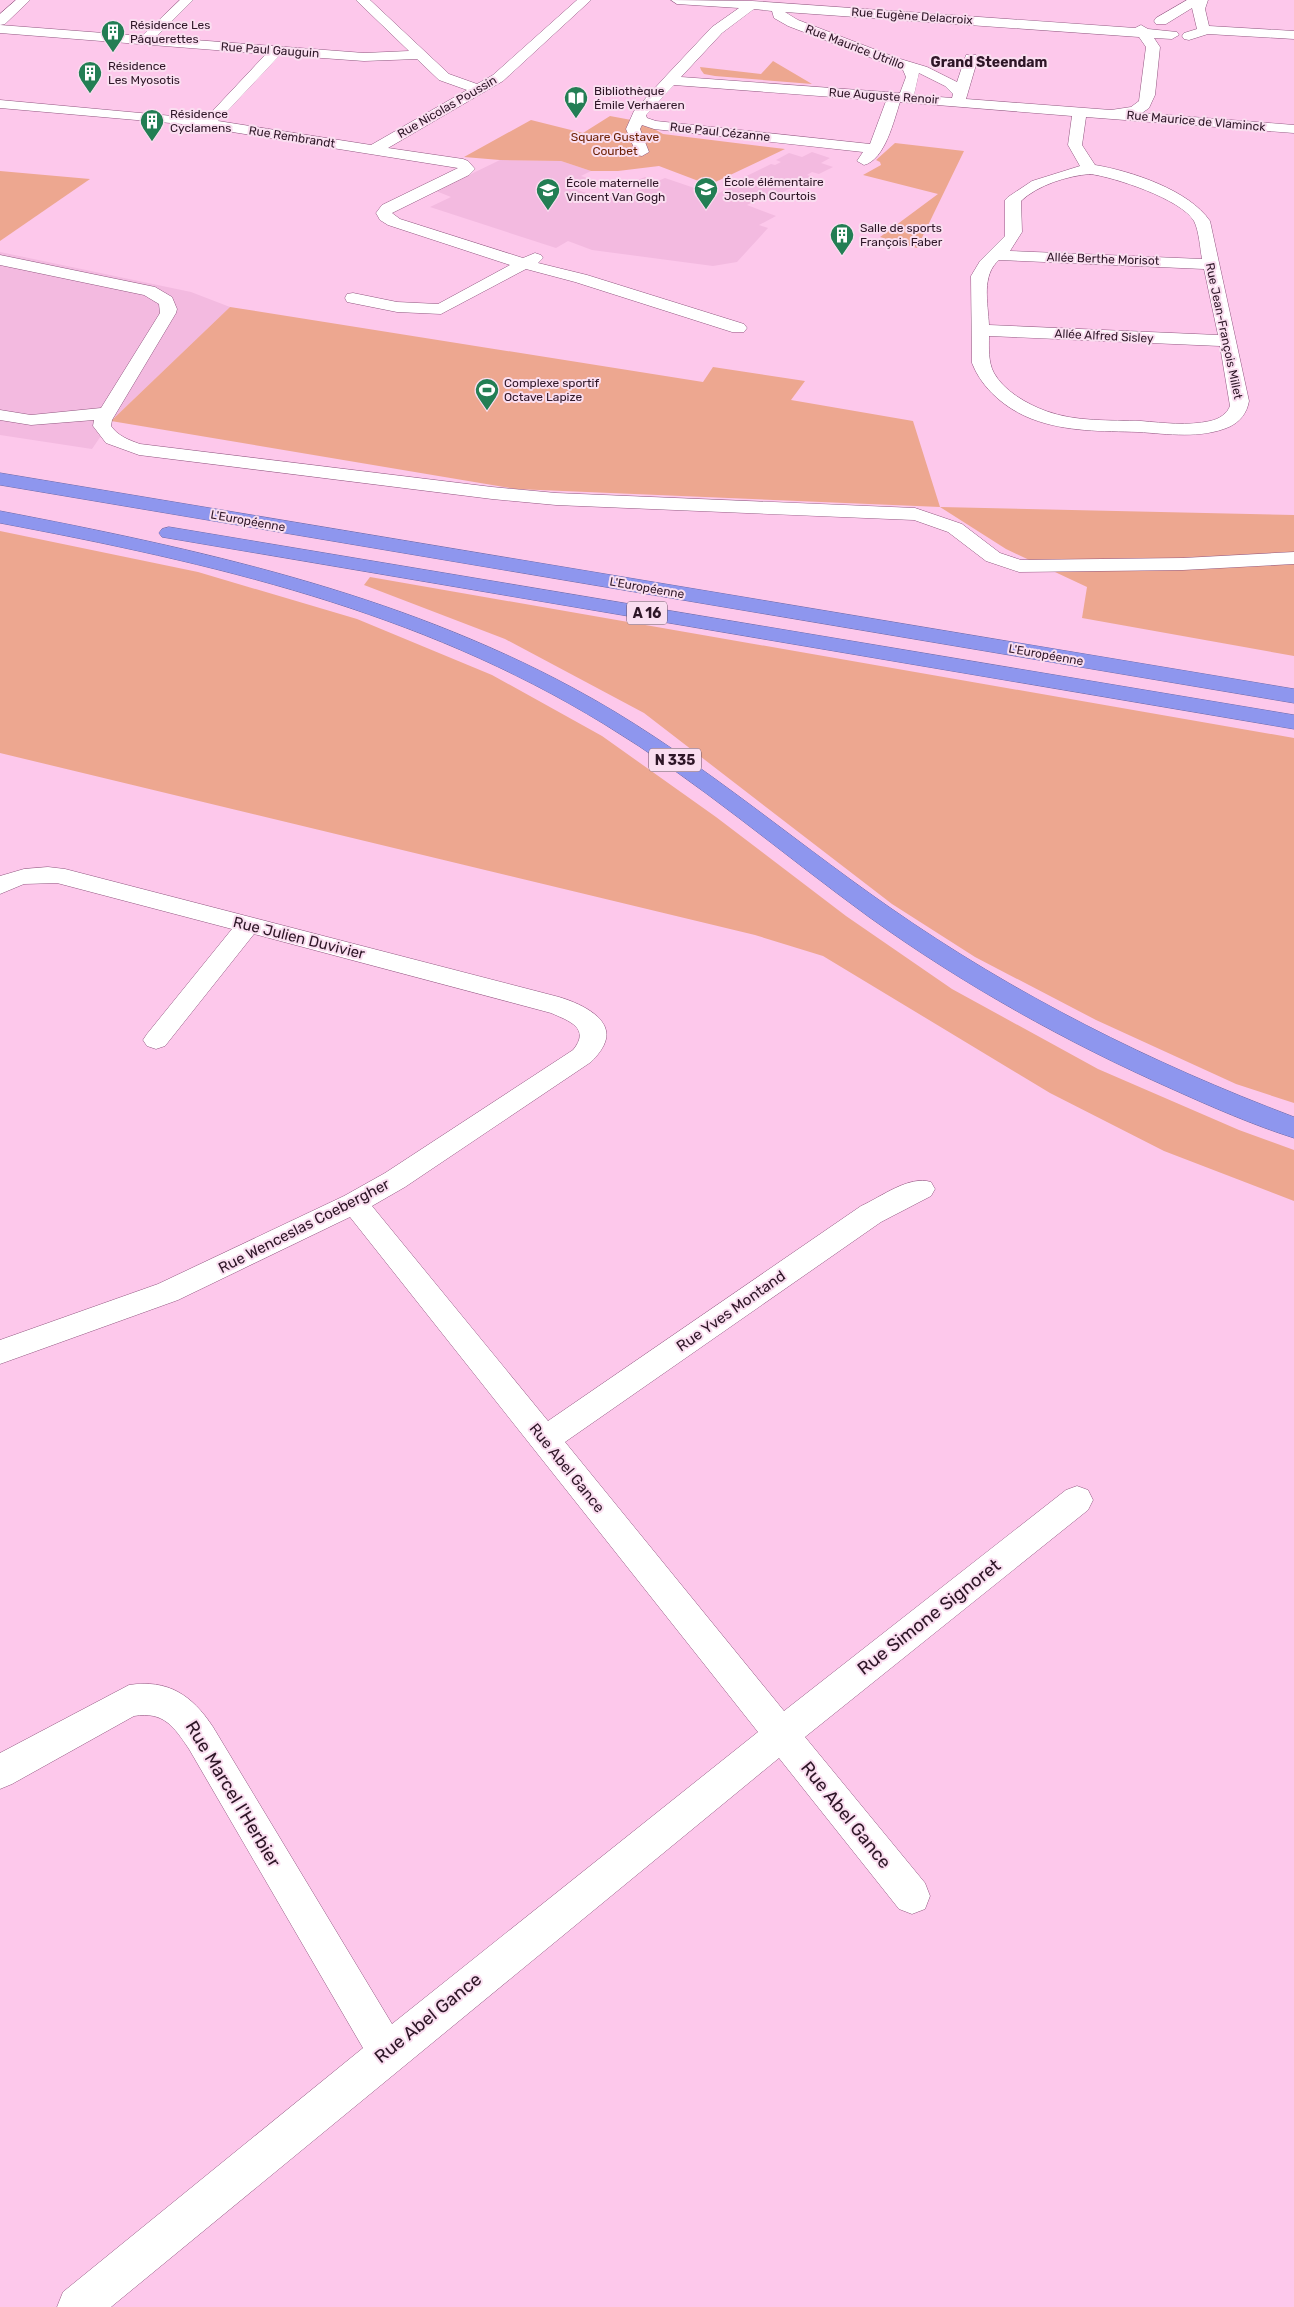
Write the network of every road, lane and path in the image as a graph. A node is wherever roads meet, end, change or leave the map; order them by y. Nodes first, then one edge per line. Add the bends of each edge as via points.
1 (24, 0) edge
2 (187, 0) edge
3 (362, 0) edge
4 (585, 0) edge
5 (677, 0) edge
6 (1196, 0) edge
7 (1202, 0) edge
8 (752, 5) junction
9 (778, 7) junction
10 (0, 21) edge
11 (1151, 27) junction
12 (1204, 28) junction
13 (0, 29) edge
14 (1294, 35) edge
15 (145, 40) junction
16 (277, 50) junction
17 (420, 55) junction
18 (971, 58) dead end
19 (894, 61) junction
20 (670, 80) junction
21 (479, 89) junction
22 (900, 97) junction
23 (959, 97) junction
24 (0, 104) edge
25 (1080, 111) junction
26 (1098, 112) junction
27 (638, 116) junction
28 (208, 124) junction
29 (1294, 129) edge
30 (874, 149) junction
31 (373, 150) junction
32 (642, 152) dead end
33 (864, 161) dead end
34 (1090, 169) junction
35 (392, 206) junction
36 (541, 255) junction
37 (995, 255) junction
38 (0, 260) edge
39 (524, 264) junction
40 (1210, 264) junction
41 (581, 278) junction
42 (353, 298) dead end
43 (738, 328) dead end
44 (980, 330) junction
45 (1228, 341) junction
46 (107, 413) junction
47 (0, 415) edge
48 (0, 479) edge
49 (56, 489) junction
50 (0, 504) edge
51 (0, 517) edge
52 (1294, 558) edge
53 (1294, 681) edge
54 (1294, 696) edge
55 (1294, 722) edge
56 (0, 886) edge
57 (248, 926) junction
58 (592, 1028) joint
59 (156, 1040) dead end
60 (1294, 1128) edge
61 (921, 1189) dead end
62 (354, 1203) junction
63 (0, 1352) edge
64 (545, 1440) junction
65 (1077, 1500) dead end
66 (781, 1733) junction
67 (0, 1772) edge
68 (912, 1896) dead end
69 (387, 2052) junction
70 (78, 2307) edge

1 - 10 street
2 - 15 street
3 - 17 street
4 - 21 street, Rue Nicolas Poussin via 506,72
5 - 8 street, Rue Eugène Delacroix
6 - 11 street
7 - 12 street via 1198,9
8 - 9 street, Rue Eugène Delacroix
8 - 20 street via 717,30
9 - 11 street, Rue Eugène Delacroix via 1117,31
9 - 19 street, Rue Maurice Utrillo via 778,13 787,21
11 - 12 street via 1183,20
11 - 12 street, Rue Eugène Delacroix via 1172,35 1193,36
11 - 26 street via 1153,47 1146,104 1128,112
12 - 14 street
13 - 15 street, Rue Paul Gauguin
15 - 16 street, Rue Paul Gauguin
16 - 17 street, Rue Paul Gauguin via 373,57
16 - 28 street
17 - 21 street via 447,79
18 - 23 street
19 - 22 street, Rue Maurice Utrillo via 913,71
19 - 23 street via 928,72 957,88
20 - 22 street, Rue Auguste Renoir
20 - 27 street
21 - 31 street, Rue Nicolas Poussin
22 - 23 street, Rue Auguste Renoir
22 - 30 street
23 - 25 street, Rue Auguste Renoir
24 - 28 street, Rue Rembrandt
25 - 26 street, Rue Auguste Renoir
25 - 34 street via 1075,145
26 - 29 street, Rue Maurice de Vlaminck
27 - 30 street, Rue Paul Cézanne via 642,122 654,125
27 - 32 street via 633,129
28 - 31 street, Rue Rembrandt
30 - 33 street
31 - 35 street, Rue Rembrandt via 463,164 467,168
34 - 37 street, Rue Jean-François Millet via 1074,172 1016,196 1012,202 1013,236
34 - 40 street, Rue Jean-François Millet via 1117,175 1191,208 1202,220
35 - 36 street
35 - 39 street via 384,215 394,222
36 - 39 street
36 - 41 street
37 - 40 street, Allée Berthe Morisot
37 - 44 street, Rue Jean-François Millet via 984,264 979,276
38 - 46 street via 149,292 166,301 168,313
39 - 41 street
39 - 42 street via 441,310 397,307
40 - 45 street, Rue Jean-François Millet
41 - 43 street
44 - 45 street, Allée Alfred Sisley
44 - 45 street, Rue Jean-François Millet via 982,367 992,382 1008,396 1047,418 1100,425 1191,429 1232,418 1240,401
46 - 47 street via 31,420
46 - 52 street via 102,426 117,442 178,455 556,499 915,514 955,528 993,557 1019,566 1183,564
48 - 49 highway, L'Européenne / A 16
49 - 53 highway via 448,540
49 - 54 highway, L'Européenne / A 16
50 - 55 highway, L'Européenne / A 16
51 - 60 highway, N 335 via 270,574 386,611 488,652 568,693 648,742 914,937 1009,997 1112,1052 1208,1095
56 - 57 street, Rue Julien Duvivier via 36,874 56,875
57 - 58 street, Rue Julien Duvivier via 559,1006 579,1016
57 - 59 street
58 - 62 street, Rue Wenceslas Coebergher via 593,1043 582,1056 395,1180
61 - 64 street, Rue Yves Montand via 870,1214
62 - 63 street, Rue Wenceslas Coebergher via 168,1292
62 - 64 street, Rue Abel Gance
64 - 66 street, Rue Abel Gance
65 - 66 street, Rue Simone Signoret
66 - 68 street, Rue Abel Gance
66 - 69 street, Rue Abel Gance
67 - 69 street, Rue Marcel l'Herbier via 129,1701 144,1698 161,1700 182,1711 202,1738
69 - 70 street, Rue Abel Gance

